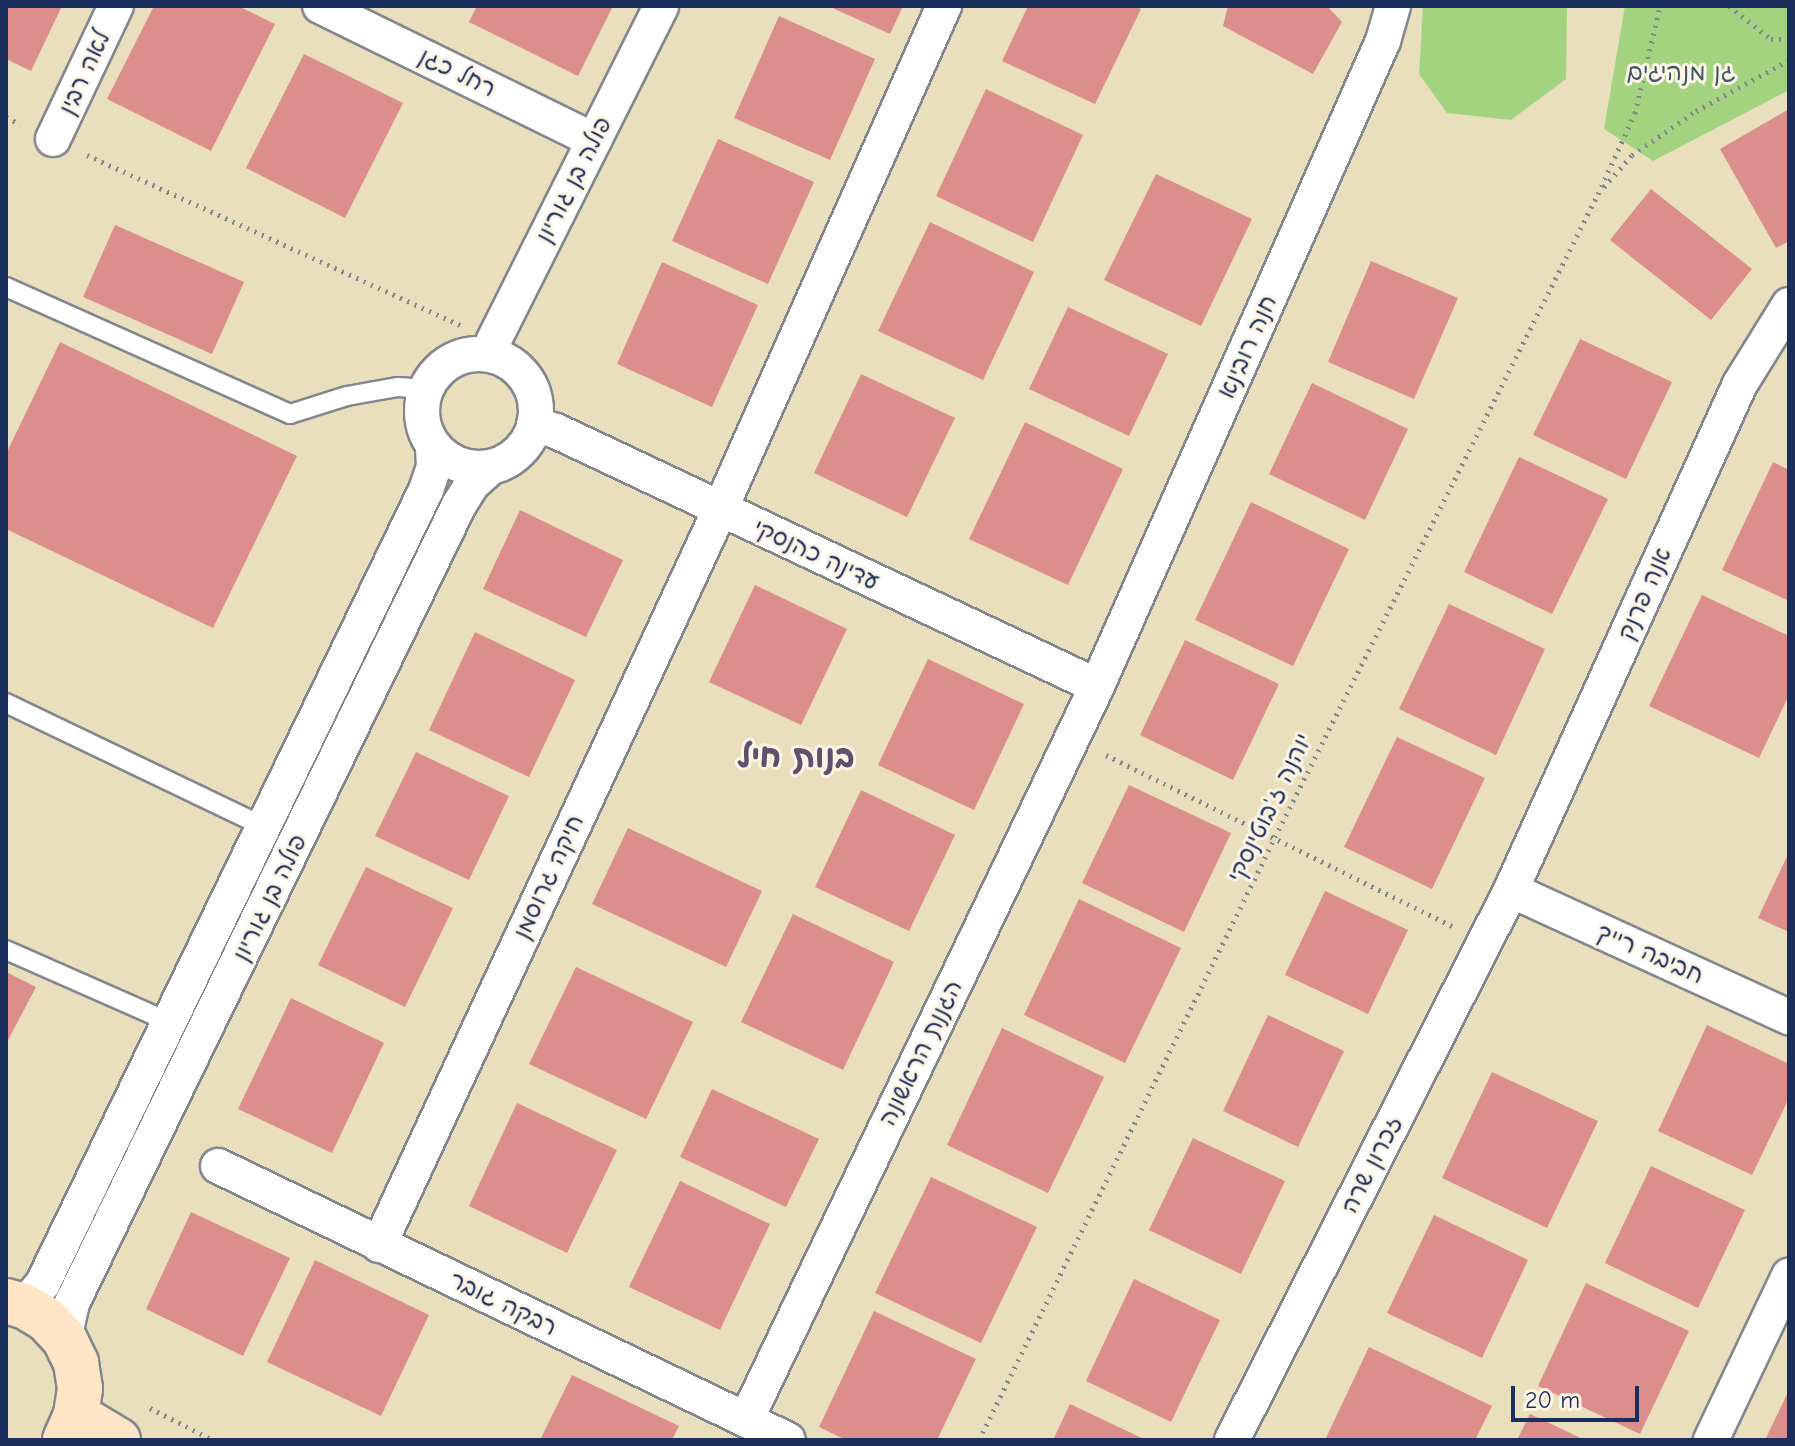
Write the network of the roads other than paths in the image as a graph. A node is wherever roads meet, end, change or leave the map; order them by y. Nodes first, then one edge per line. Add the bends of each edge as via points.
1 (116, 6) edge
2 (320, 6) edge
3 (661, 6) edge
4 (944, 6) edge
5 (1393, 6) edge
6 (53, 139) road end
7 (594, 140) junction
8 (6, 287) edge
9 (1789, 305) edge
10 (493, 348) junction
11 (426, 389) junction
12 (534, 424) junction
13 (433, 445) junction
14 (491, 467) junction
15 (720, 510) junction
16 (1097, 686) junction
17 (6, 703) edge
18 (262, 825) junction
19 (297, 842) junction
20 (1511, 890) junction
21 (6, 950) edge
22 (1789, 1017) edge
23 (168, 1022) junction
24 (202, 1036) junction
25 (139, 1083) junction
26 (172, 1098) junction
27 (218, 1166) dead end
28 (379, 1245) junction
29 (1789, 1276) edge
30 (15, 1304) edge
31 (64, 1338) junction
32 (746, 1420) junction
33 (70, 1427) edge
34 (118, 1440) edge
35 (788, 1440) edge
36 (1232, 1440) edge
37 (1711, 1440) edge

1 - 6 street, לאה רבין
2 - 7 street, רחל כגן
3 - 7 street, פולה בן גוריון
4 - 15 street
5 - 16 street, חנה רובינא via 1383,41
7 - 10 street, פולה בן גוריון
8 - 11 lane via 290,414 347,396 398,387
9 - 20 street, אנה פרנק via 1740,384
10 - 11 street via 453,361
10 - 12 street via 532,389
11 - 13 street via 424,427
12 - 14 street via 519,452
12 - 15 street, עדינה כהנסקי
13 - 14 street via 459,464
13 - 18 street, פולה בן גוריון via 434,467 426,490
14 - 19 street, פולה בן גוריון via 459,505
15 - 16 street, עדינה כהנסקי
15 - 28 street, חיקה גרוסמן
16 - 32 street, הגננת הראשונה
17 - 18 lane
18 - 19 lane
18 - 23 street, פולה בן גוריון
19 - 24 street, פולה בן גוריון
20 - 22 street, חביבה רייך
20 - 36 street, זכרון שרה
21 - 23 lane
23 - 24 lane
23 - 25 street, פולה בן גוריון
24 - 26 street, פולה בן גוריון
25 - 26 lane
25 - 30 street, פולה בן גוריון via 43,1283
26 - 31 street, פולה בן גוריון via 72,1303
27 - 28 street, רבקה גובר
28 - 32 street, רבקה גובר
29 - 37 street
30 - 31 street via 46,1319
31 - 33 street via 80,1389
32 - 35 street, רבקה גובר
33 - 34 street

